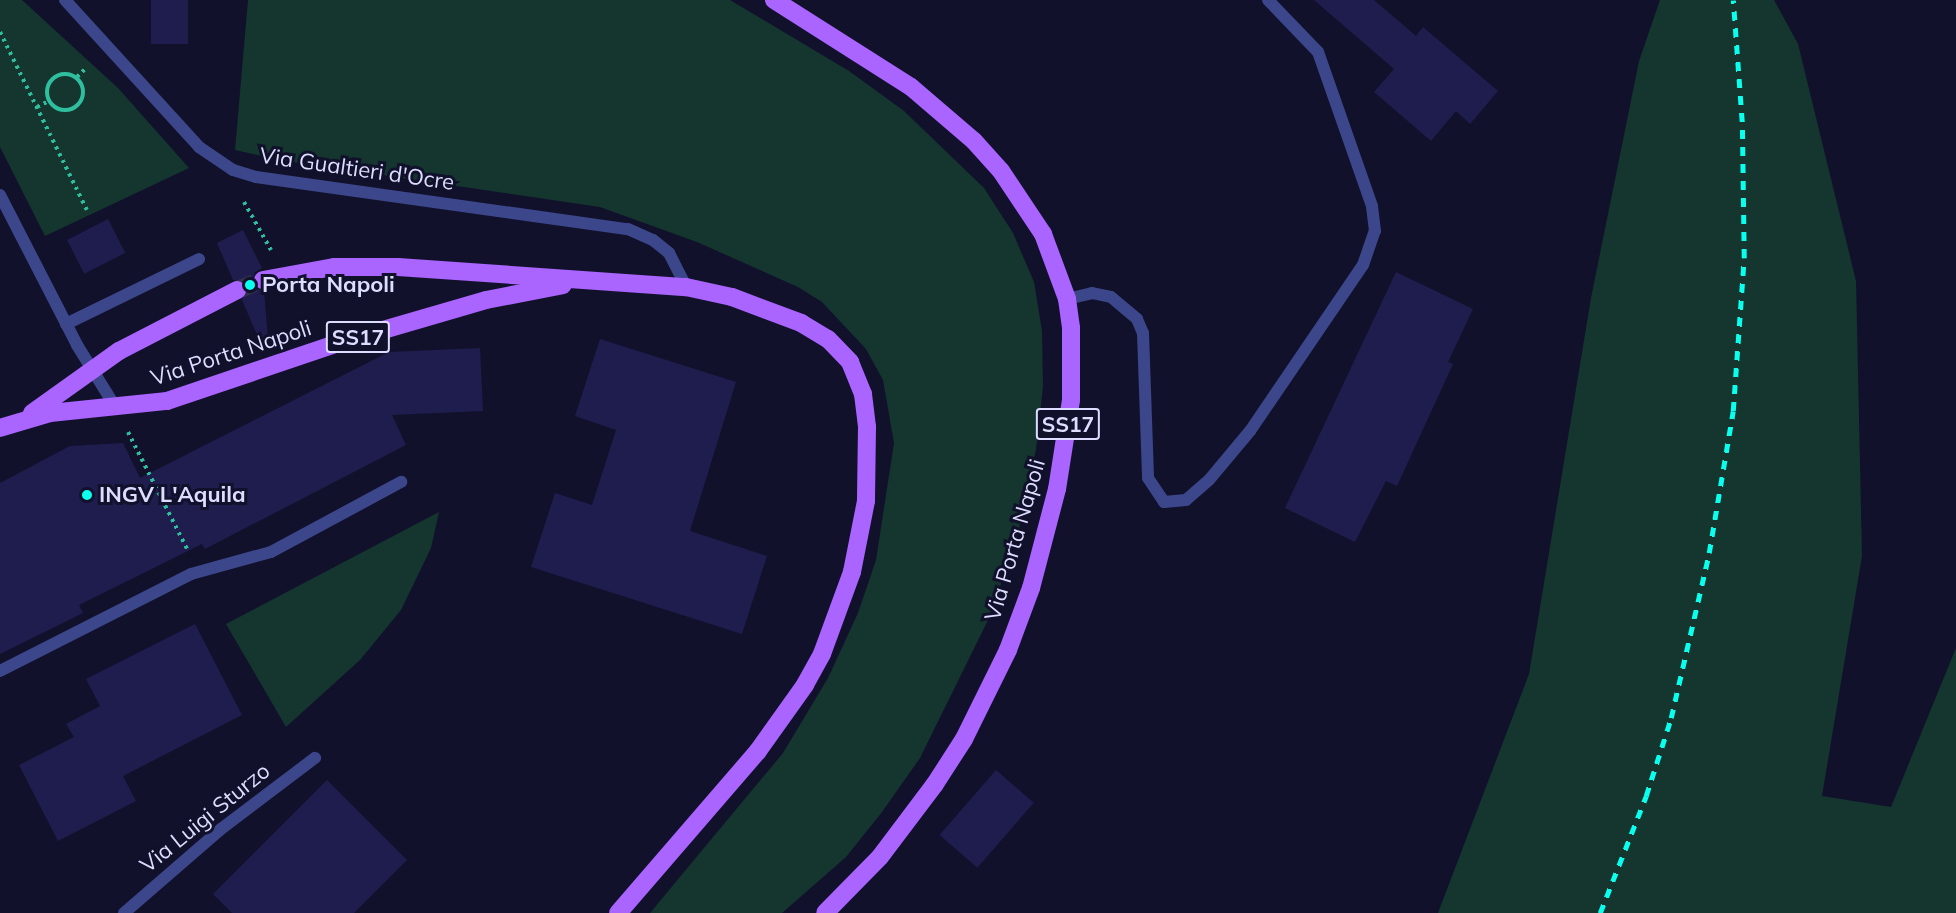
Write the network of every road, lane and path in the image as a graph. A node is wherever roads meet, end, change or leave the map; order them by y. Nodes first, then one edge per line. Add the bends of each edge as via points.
1 (65, 0) edge
2 (774, 0) edge
3 (1268, 0) edge
4 (0, 32) edge
5 (86, 68) dead end
6 (77, 78) junction
7 (49, 101) junction
8 (37, 107) junction
9 (223, 165) junction
10 (0, 195) edge
11 (87, 210) dead end
12 (199, 259) dead end
13 (285, 274) junction
14 (263, 280) tunnel mouth
15 (604, 281) junction
16 (686, 287) junction
17 (237, 290) tunnel mouth
18 (1067, 299) junction
19 (66, 324) junction
20 (92, 369) junction
21 (116, 408) junction
22 (17, 421) junction
23 (0, 428) edge
24 (401, 482) dead end
25 (198, 572) junction
26 (0, 671) edge
27 (315, 759) dead end
28 (124, 913) edge
29 (618, 913) edge
30 (825, 913) edge

1 - 9 street, Via Gualtieri d'Ocre via 199,147
2 - 18 main road, Via Porta Napoli / SS17 via 911,87 974,141 1001,171 1044,234
3 - 18 street via 1304,33 1323,62 1372,206 1375,231 1362,265 1250,431 1209,480 1186,500 1164,502 1148,478 1143,333 1137,319 1111,297 1092,293
4 - 8 path
5 - 6 path
6 - 7 path via 65,73 53,77 47,88
6 - 7 path via 84,88 77,106 65,111
7 - 8 path
8 - 11 path
9 - 13 path
9 - 16 street, Via Gualtieri d'Ocre via 256,177 628,229 653,240 669,253
10 - 19 street
12 - 19 street
13 - 14 main road, Via Porta Napoli / SS17
13 - 15 main road, Via Porta Napoli / SS17 via 334,267 398,267
15 - 16 main road, Via Porta Napoli / SS17
15 - 21 main road, Via Porta Napoli / SS17 via 486,300 335,344 173,399
16 - 29 main road, Via Porta Napoli / SS17 via 732,297 801,323 845,356 863,394 867,427 866,501 861,536 838,613 806,685 758,751
17 - 20 main road, Via Porta Napoli via 171,321
18 - 30 main road, Via Porta Napoli / SS17 via 1072,359 1066,441 1046,536 1016,628 968,730 935,784 879,857
19 - 20 street
20 - 21 street
20 - 22 main road, Via Porta Napoli
21 - 22 main road, SS17 via 57,412
21 - 25 path
22 - 23 main road, SS17
24 - 25 street via 264,554
25 - 26 street
27 - 28 street, Via Luigi Sturzo via 221,829

